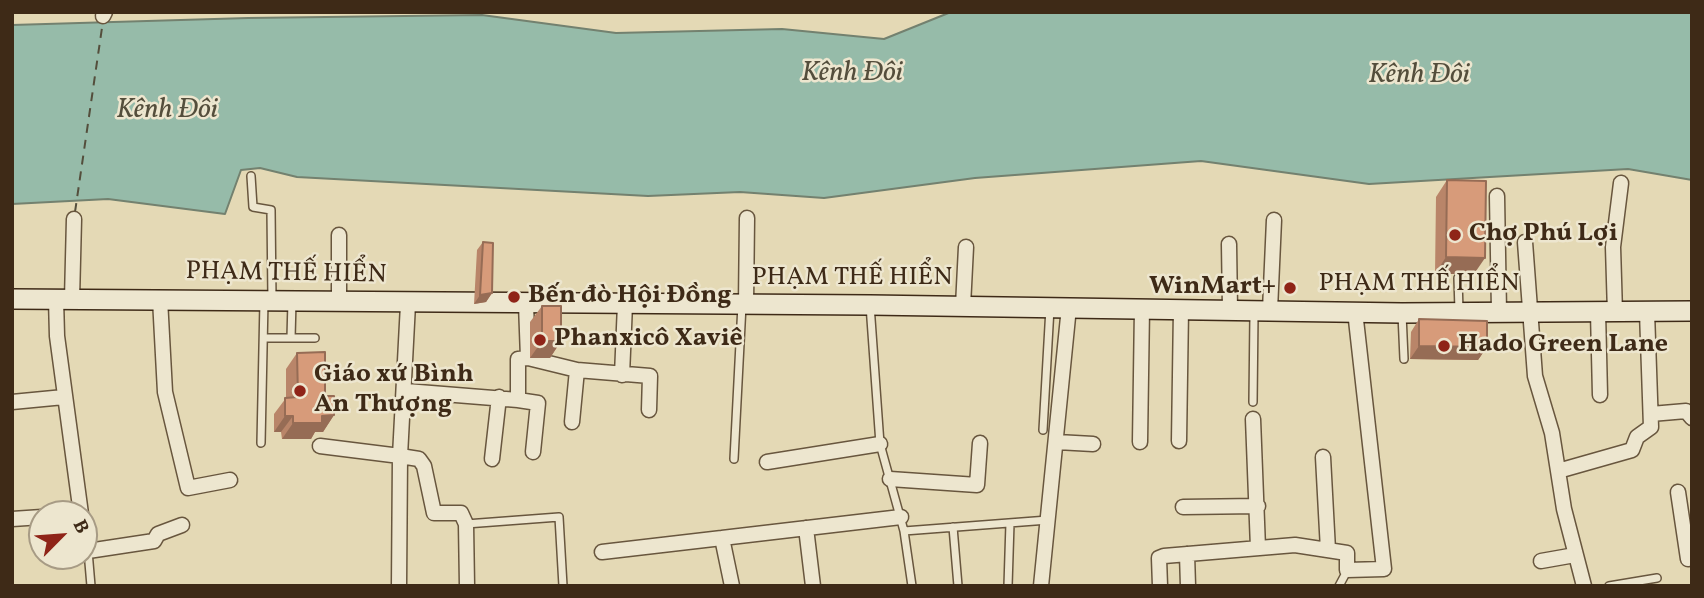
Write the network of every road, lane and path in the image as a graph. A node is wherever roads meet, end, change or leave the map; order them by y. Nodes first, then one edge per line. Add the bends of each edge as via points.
1 (251, 176) dead end
2 (1621, 183) dead end
3 (1497, 196) dead end
4 (747, 218) dead end
5 (74, 219) dead end
6 (1274, 219) dead end
7 (339, 235) dead end
8 (1525, 242) dead end
9 (1229, 244) dead end
10 (966, 247) dead end
11 (1458, 278) dead end
12 (12, 299) edge
13 (64, 299) junction
14 (160, 299) junction
15 (268, 300) junction
16 (292, 301) junction
17 (339, 302) junction
18 (408, 304) junction
19 (526, 304) junction
20 (625, 304) junction
21 (744, 304) junction
22 (870, 304) junction
23 (963, 306) junction
24 (1060, 307) junction
25 (1142, 308) junction
26 (1181, 309) junction
27 (1230, 309) junction
28 (1262, 310) junction
29 (1355, 311) junction
30 (1692, 311) edge
31 (1459, 312) junction
32 (1528, 312) junction
33 (1606, 312) junction
34 (1647, 312) junction
35 (1402, 313) junction
36 (1488, 315) junction
37 (264, 338) junction
38 (291, 338) junction
39 (315, 338) dead end
40 (528, 358) junction
41 (1404, 359) dead end
42 (578, 370) junction
43 (622, 375) junction
44 (406, 391) junction
45 (1600, 395) dead end
46 (64, 397) junction
47 (499, 397) junction
48 (517, 400) junction
49 (12, 402) edge
50 (1253, 402) dead end
51 (649, 410) dead end
52 (1651, 414) junction
53 (1692, 418) edge
54 (1253, 419) dead end
55 (572, 422) dead end
56 (1043, 430) dead end
57 (1179, 441) dead end
58 (1057, 442) junction
59 (1140, 442) dead end
60 (261, 443) dead end
61 (980, 443) dead end
62 (880, 444) junction
63 (1093, 444) dead end
64 (320, 446) dead end
65 (533, 452) dead end
66 (400, 456) junction
67 (1323, 457) dead end
68 (492, 459) dead end
69 (734, 459) dead end
70 (767, 462) dead end
71 (1558, 471) junction
72 (890, 479) junction
73 (230, 480) dead end
74 (1678, 492) dead end
75 (79, 500) edge
76 (1258, 506) junction
77 (1183, 507) dead end
78 (1048, 520) junction
79 (1010, 523) junction
80 (466, 524) junction
81 (902, 524) junction
82 (182, 525) dead end
83 (953, 527) junction
84 (806, 528) junction
85 (722, 538) junction
86 (1258, 548) junction
87 (98, 549) edge
88 (1328, 550) junction
89 (602, 552) dead end
90 (1186, 554) junction
91 (1575, 555) junction
92 (1692, 558) edge
93 (1541, 561) dead end
94 (1347, 570) junction
95 (1657, 578) dead end
96 (1639, 583) edge
97 (399, 586) edge
98 (467, 586) edge
99 (563, 586) edge
100 (732, 586) edge
101 (813, 586) edge
102 (912, 586) edge
103 (958, 586) edge
104 (1008, 586) edge
105 (1041, 586) edge
106 (1160, 586) edge
107 (1188, 586) edge
108 (1339, 586) edge
109 (1584, 586) edge
110 (1609, 586) edge

1 - 15 lane via 253,206 271,210
2 - 33 street
3 - 36 street
4 - 21 street
5 - 13 street
6 - 28 street
7 - 17 street
8 - 32 street
9 - 27 street
10 - 23 street
11 - 31 lane
12 - 13 main road, PHẠM THẾ HIỂN
13 - 14 main road, PHẠM THẾ HIỂN
13 - 46 street
14 - 15 main road, PHẠM THẾ HIỂN
14 - 73 street via 165,392 188,488
15 - 16 main road, PHẠM THẾ HIỂN
15 - 37 lane
16 - 17 main road, PHẠM THẾ HIỂN
16 - 38 lane
17 - 18 main road, PHẠM THẾ HIỂN
18 - 19 main road, PHẠM THẾ HIỂN
18 - 44 street
19 - 20 main road, PHẠM THẾ HIỂN
19 - 40 street
20 - 21 main road, PHẠM THẾ HIỂN
20 - 43 street
21 - 22 main road, PHẠM THẾ HIỂN
21 - 69 lane
22 - 23 main road, PHẠM THẾ HIỂN
22 - 62 lane
23 - 24 main road, PHẠM THẾ HIỂN
24 - 25 main road, PHẠM THẾ HIỂN
24 - 56 lane
24 - 58 street
25 - 26 main road, PHẠM THẾ HIỂN
25 - 59 street
26 - 27 main road, PHẠM THẾ HIỂN
26 - 57 street
27 - 28 main road, PHẠM THẾ HIỂN
28 - 29 main road, PHẠM THẾ HIỂN
28 - 50 lane
29 - 35 main road, PHẠM THẾ HIỂN
29 - 94 street via 1384,569
30 - 34 main road, PHẠM THẾ HIỂN
31 - 35 main road, PHẠM THẾ HIỂN
31 - 36 main road, PHẠM THẾ HIỂN
32 - 33 main road, PHẠM THẾ HIỂN
32 - 36 main road, PHẠM THẾ HIỂN
32 - 71 street via 1535,376
33 - 34 main road, PHẠM THẾ HIỂN
33 - 45 street
34 - 52 street
35 - 41 lane
37 - 38 lane
37 - 60 lane
38 - 39 lane
40 - 42 street
40 - 48 street via 518,359
42 - 43 street
42 - 55 street
43 - 51 street via 650,376
44 - 47 street
44 - 66 street
46 - 49 street
46 - 75 street
47 - 48 street
47 - 68 street
48 - 65 street via 538,403
52 - 53 street via 1686,411
52 - 71 street via 1651,427 1637,438 1632,450
54 - 76 street
58 - 63 street
58 - 78 street
61 - 72 street via 977,485
62 - 70 street
62 - 72 lane
64 - 66 street
66 - 80 street via 419,459 424,466 434,513 461,513
66 - 97 street
67 - 88 street
71 - 91 street
72 - 81 lane
74 - 92 street via 1688,559
76 - 77 street
76 - 86 street
78 - 79 lane
78 - 105 street
79 - 83 lane
79 - 104 lane
80 - 98 street
80 - 99 lane via 559,517
81 - 83 lane
81 - 84 street
81 - 102 lane
82 - 87 street via 158,534 153,541
83 - 103 lane
84 - 85 street
84 - 101 street
85 - 89 street
85 - 100 street
86 - 88 street via 1295,544
86 - 90 street
88 - 94 street via 1347,553
90 - 106 street via 1160,558
90 - 107 street
91 - 93 street
91 - 109 street
94 - 108 lane
95 - 96 lane
96 - 110 lane

